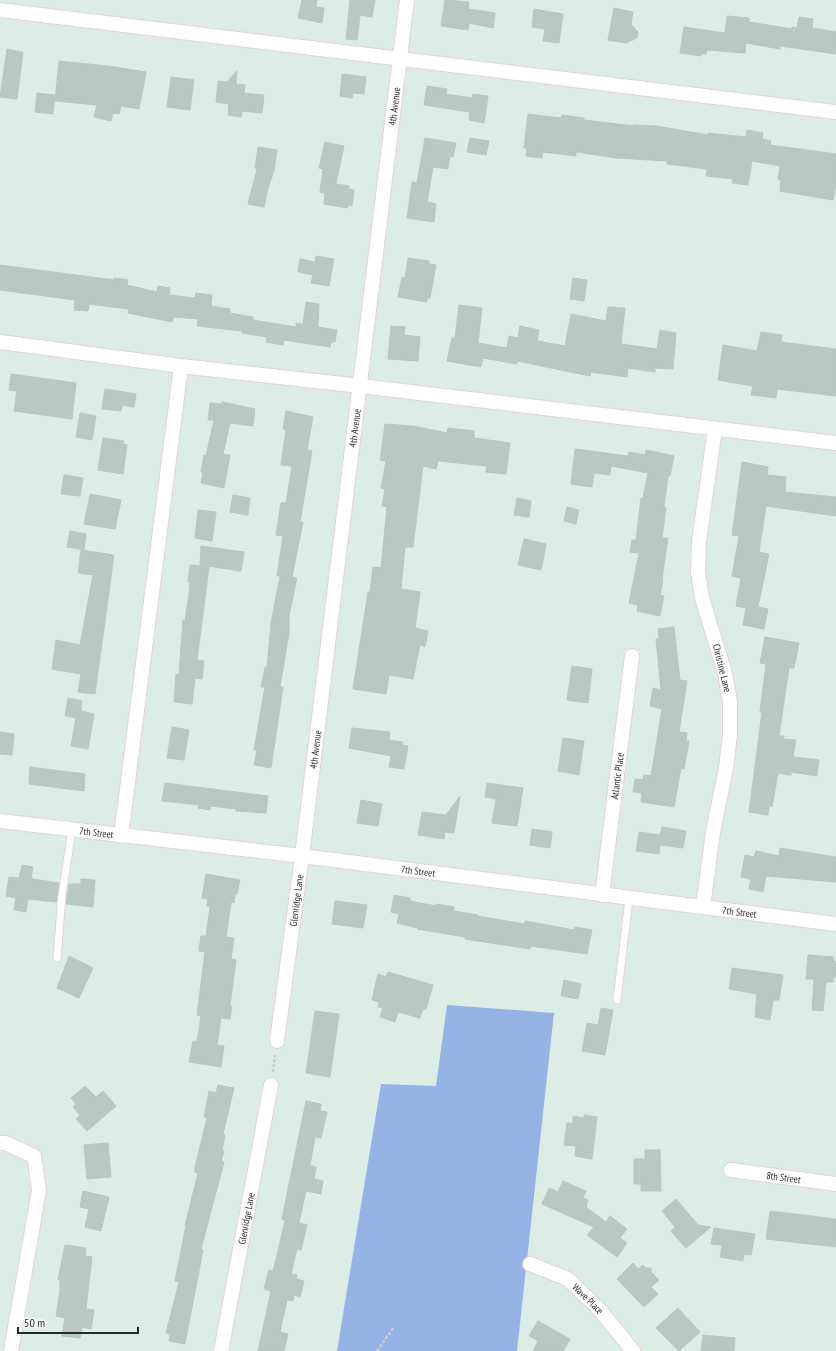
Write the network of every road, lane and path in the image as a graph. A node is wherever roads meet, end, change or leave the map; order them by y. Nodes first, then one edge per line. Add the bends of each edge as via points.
1 (408, 0) edge
2 (0, 10) edge
3 (401, 59) junction
4 (836, 112) edge
5 (0, 342) edge
6 (181, 366) junction
7 (361, 386) junction
8 (715, 429) junction
9 (836, 444) edge
10 (632, 656) dead end
11 (0, 821) edge
12 (72, 830) junction
13 (121, 836) junction
14 (302, 856) junction
15 (602, 895) junction
16 (629, 899) junction
17 (703, 907) junction
18 (836, 924) edge
19 (57, 958) dead end
20 (617, 1000) dead end
21 (277, 1041) joint
22 (271, 1085) joint
23 (0, 1143) edge
24 (731, 1170) dead end
25 (836, 1184) edge
26 (530, 1264) dead end
27 (394, 1327) dead end
28 (11, 1351) edge
29 (221, 1351) edge
30 (377, 1351) edge
31 (633, 1351) edge

1 - 3 street, 4th Avenue
2 - 3 street
3 - 4 street
3 - 7 street, 4th Avenue
5 - 6 street
6 - 7 street
6 - 13 street
7 - 8 street
7 - 14 street, 4th Avenue
8 - 9 street
8 - 17 street, Christine Lane via 699,541 698,572 702,598 725,673 730,702 730,735
10 - 15 street, Atlantic Place
11 - 12 street, 7th Street
12 - 13 street, 7th Street
12 - 19 lane via 62,895
13 - 14 street, 7th Street
14 - 15 street, 7th Street
14 - 21 street, Glenridge Lane
15 - 16 street, 7th Street
16 - 17 street, 7th Street
16 - 20 lane
17 - 18 street, 7th Street
21 - 22 path
22 - 29 street, Glenridge Lane
23 - 28 street via 34,1156 38,1190
24 - 25 street, 8th Street
26 - 31 street, Wave Place via 568,1279 599,1309
27 - 30 path

